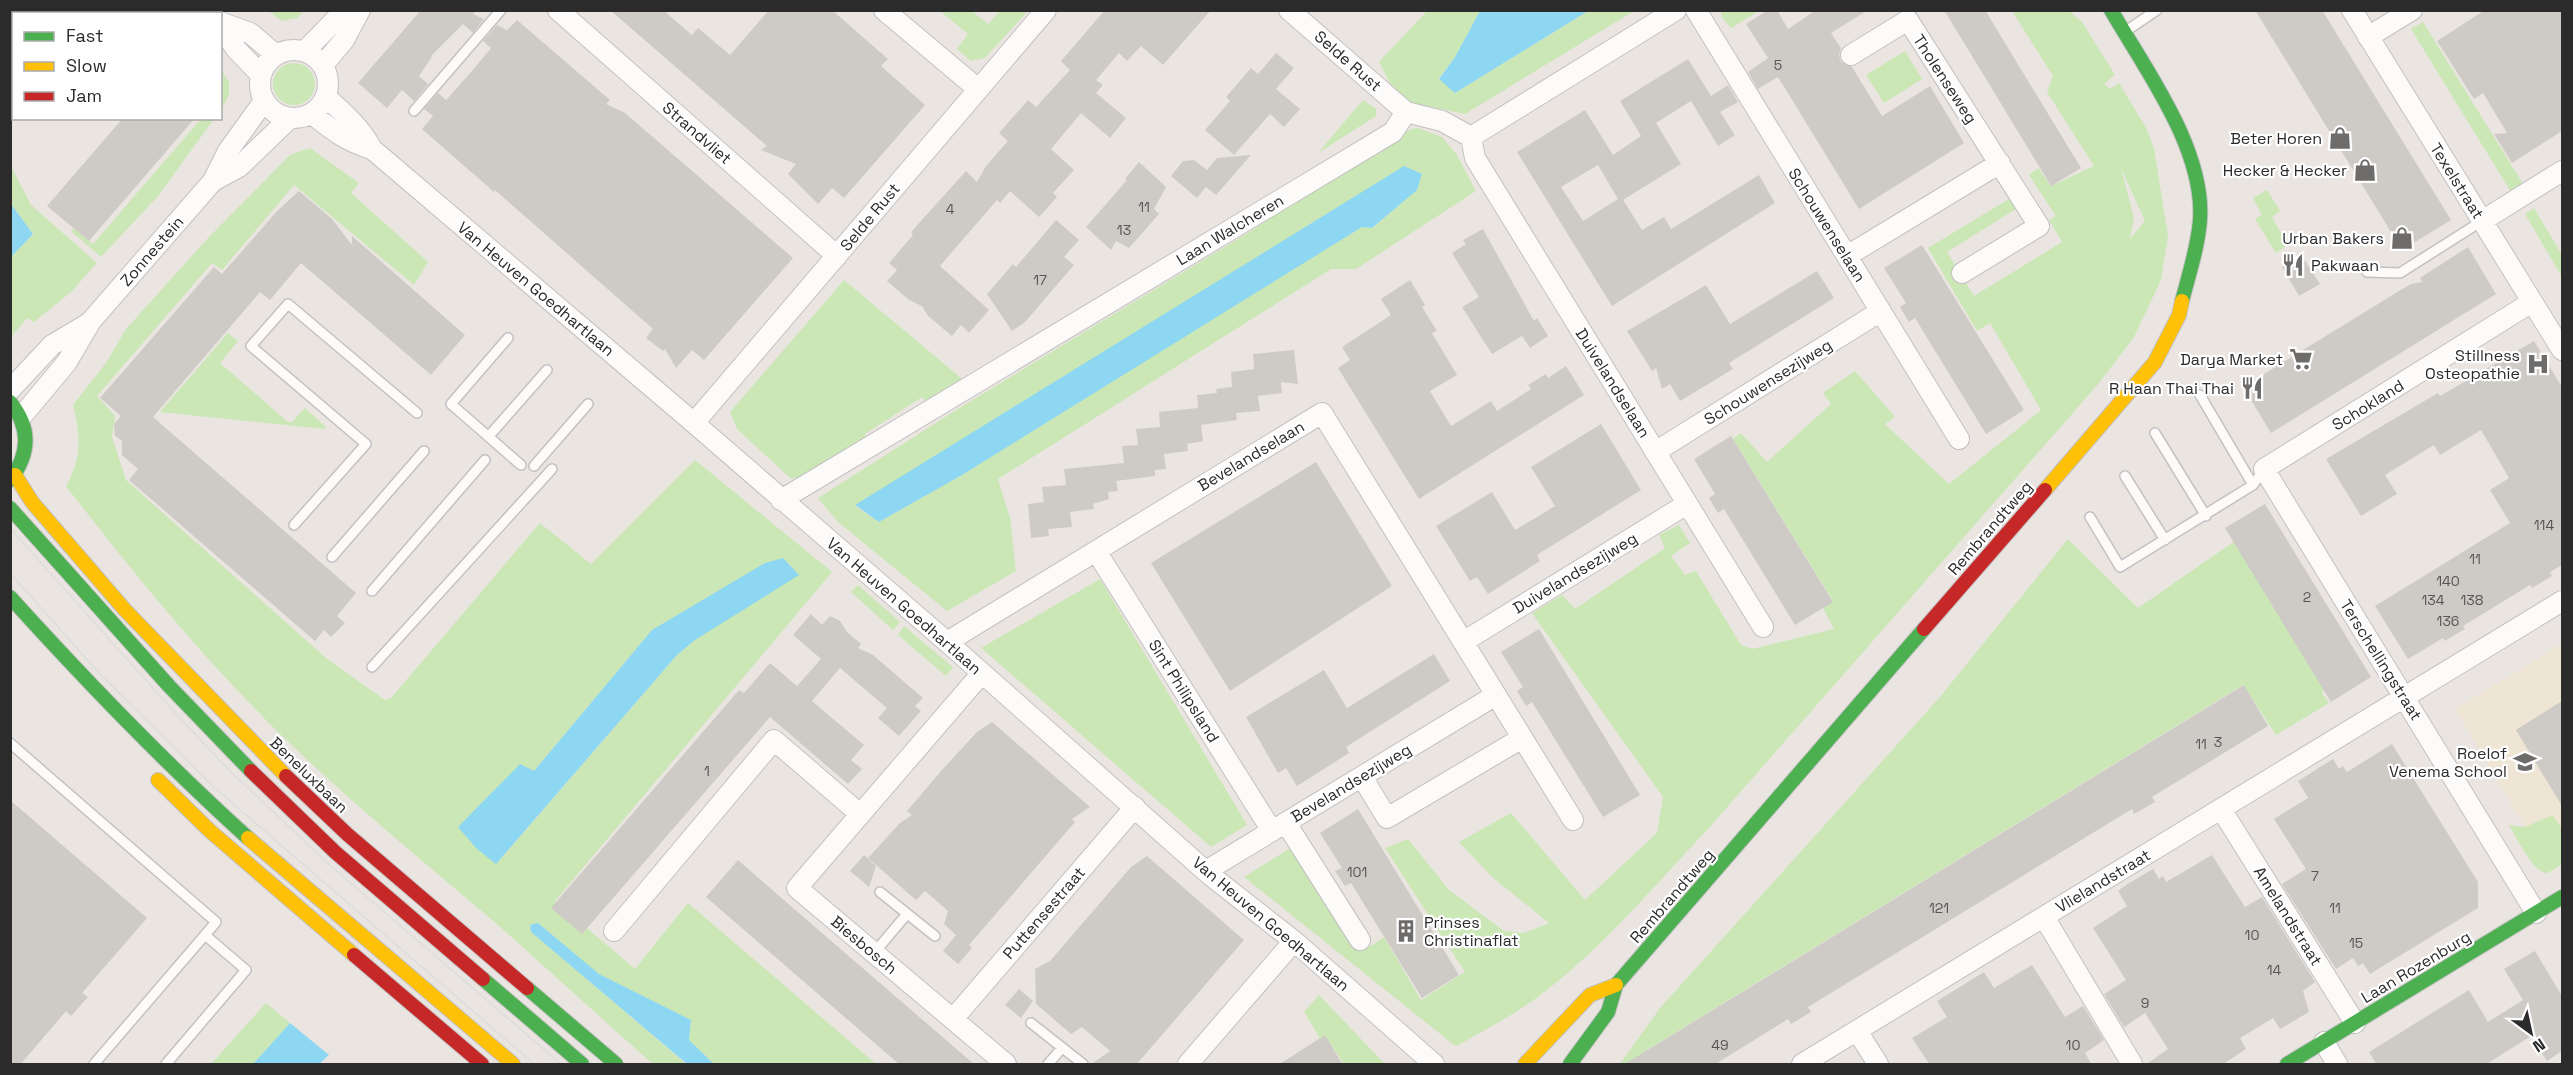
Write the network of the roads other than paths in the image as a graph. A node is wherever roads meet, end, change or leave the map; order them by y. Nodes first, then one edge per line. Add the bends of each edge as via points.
1 (348, 10) edge
2 (360, 10) edge
3 (501, 10) edge
4 (558, 10) edge
5 (1046, 10) edge
6 (1289, 10) edge
7 (1676, 10) edge
8 (1696, 10) edge
9 (2111, 10) edge
10 (2157, 10) edge
11 (2352, 10) edge
12 (2412, 10) edge
13 (896, 14) edge
14 (222, 25) edge
15 (222, 27) edge
16 (2124, 32) junction
17 (2368, 37) junction
18 (305, 51) junction
19 (276, 55) junction
20 (1851, 55) dead end
21 (323, 65) junction
22 (261, 75) junction
23 (978, 89) junction
24 (326, 97) junction
25 (264, 101) junction
26 (414, 111) dead end
27 (1406, 112) junction
28 (312, 114) junction
29 (290, 118) junction
30 (1472, 137) junction
31 (372, 149) junction
32 (2000, 163) junction
33 (2562, 171) edge
34 (213, 181) junction
35 (2482, 221) junction
36 (837, 256) junction
37 (1847, 256) junction
38 (2367, 272) dead end
39 (1962, 273) dead end
40 (2532, 302) junction
41 (1881, 311) junction
42 (91, 321) junction
43 (508, 338) dead end
44 (2562, 350) edge
45 (547, 370) dead end
46 (10, 390) edge
47 (2200, 395) dead end
48 (588, 404) dead end
49 (16, 409) edge
50 (417, 412) dead end
51 (694, 423) junction
52 (2155, 434) dead end
53 (489, 436) junction
54 (1959, 439) dead end
55 (424, 452) dead end
56 (1655, 452) junction
57 (485, 460) dead end
58 (521, 465) dead end
59 (534, 466) dead end
60 (552, 469) dead end
61 (2125, 476) dead end
62 (13, 477) edge
63 (2259, 477) junction
64 (781, 500) junction
65 (1687, 504) junction
66 (10, 508) edge
67 (2206, 516) junction
68 (2090, 517) dead end
69 (294, 525) dead end
70 (2165, 540) junction
71 (1096, 551) junction
72 (333, 557) dead end
73 (372, 591) dead end
74 (10, 597) edge
75 (2562, 601) edge
76 (1763, 627) dead end
77 (947, 642) junction
78 (1463, 642) junction
79 (372, 667) dead end
80 (982, 673) junction
81 (1496, 695) junction
82 (2404, 697) junction
83 (1522, 738) junction
84 (10, 743) edge
85 (144, 766) dead end
86 (1362, 777) junction
87 (1135, 807) junction
88 (2221, 808) junction
89 (860, 814) junction
90 (1573, 820) dead end
91 (1279, 827) junction
92 (1206, 871) junction
93 (880, 892) dead end
94 (2562, 897) edge
95 (2536, 913) junction
96 (907, 914) junction
97 (2044, 917) junction
98 (615, 931) dead end
99 (205, 935) junction
100 (935, 936) dead end
101 (1360, 940) dead end
102 (1294, 941) junction
103 (874, 953) junction
104 (1616, 985) junction
105 (540, 999) junction
106 (525, 1015) junction
107 (953, 1019) junction
108 (1031, 1023) dead end
109 (2355, 1023) junction
110 (1857, 1031) junction
111 (2324, 1042) junction
112 (490, 1045) junction
113 (1062, 1048) junction
114 (480, 1062) edge
115 (94, 1065) edge
116 (166, 1065) edge
117 (513, 1065) edge
118 (582, 1065) edge
119 (616, 1065) edge
120 (1006, 1065) edge
121 (1048, 1065) edge
122 (1083, 1065) edge
123 (1188, 1065) edge
124 (1434, 1065) edge
125 (1525, 1065) edge
126 (1570, 1065) edge
127 (1802, 1065) edge
128 (1878, 1065) edge
129 (2132, 1065) edge
130 (2287, 1065) edge
131 (2337, 1065) edge

1 - 18 street
2 - 21 street via 344,40
3 - 26 lane
4 - 36 street, Strandvliet
5 - 23 street, Selde Rust
6 - 27 street, Selde Rust
7 - 30 street
8 - 37 street, Schouwenselaan
9 - 16 street, Rembrandtweg
10 - 16 lane
11 - 17 street, Texelstraat
12 - 17 street
13 - 23 street
14 - 19 street via 250,33
15 - 22 street
16 - 104 street, Rembrandtweg via 2184,134 2196,180 2199,212 2195,251 2179,315 2155,362
17 - 35 street, Texelstraat
18 - 19 street via 290,50
18 - 21 street
19 - 22 street
20 - 32 street, Tholenseweg via 1908,20
21 - 24 street via 329,87
22 - 25 street
23 - 36 street, Selde Rust
24 - 28 street
24 - 31 street, Van Heuven Goedhartlaan via 365,136
25 - 29 street via 275,113
25 - 34 street, Zonnestein via 228,151
27 - 30 street via 1442,121
27 - 64 street, Laan Walcheren via 1393,132
28 - 29 street
28 - 31 street, Van Heuven Goedhartlaan via 337,135
29 - 34 street, Zonnestein via 239,167
30 - 56 street, Duivelandselaan via 1475,158
31 - 51 street, Van Heuven Goedhartlaan
32 - 37 street
32 - 39 street, Tholenseweg via 2039,225
33 - 35 street
34 - 42 street, Zonnestein
35 - 38 lane via 2400,273
35 - 40 street, Texelstraat
36 - 51 street, Selde Rust
37 - 41 street, Schouwenselaan
40 - 44 street, Texelstraat
40 - 63 street, Schokland
41 - 54 street, Schouwenselaan
41 - 56 street, Schouwensezijweg
42 - 46 street, Zonnestein via 52,345
42 - 49 street, Zonnestein via 67,362
43 - 53 lane via 451,404
45 - 53 lane
47 - 63 lane
48 - 59 lane
49 - 62 street via 27,441
50 - 69 lane via 288,304 251,346 366,444
51 - 64 street, Van Heuven Goedhartlaan
52 - 67 lane
53 - 58 lane
55 - 72 lane
56 - 65 street, Duivelandselaan
57 - 73 lane
60 - 79 lane
61 - 70 lane
62 - 105 street, Beneluxbaan via 125,610 273,764 347,834
63 - 67 lane
63 - 82 street, Terschellingstraat
64 - 77 street, Van Heuven Goedhartlaan
65 - 76 street, Duivelandselaan
65 - 78 street, Duivelandsezijweg
66 - 106 street via 259,780 335,852
67 - 70 lane
68 - 70 lane via 2120,567
71 - 77 street, Bevelandselaan
71 - 78 street, Bevelandselaan via 1322,413
71 - 91 street, Sint Philipsland
74 - 112 street via 194,789
75 - 82 street
77 - 80 street, Van Heuven Goedhartlaan
78 - 81 street, Bevelandselaan
80 - 87 street, Van Heuven Goedhartlaan
80 - 89 street, Biesbosch
81 - 83 street, Bevelandselaan
81 - 86 street, Bevelandsezijweg
82 - 88 street, Vlielandstraat
82 - 95 street, Terschellingstraat
83 - 86 street via 1387,818
83 - 90 street, Bevelandselaan
84 - 99 lane via 216,922
85 - 114 street via 210,831
86 - 91 street, Bevelandsezijweg
87 - 92 street, Van Heuven Goedhartlaan
87 - 107 street, Puttensestraat
88 - 97 street, Vlielandstraat
88 - 109 street, Amelandstraat
89 - 98 street via 774,740
89 - 103 street, Biesbosch via 797,888
91 - 92 street, Bevelandsezijweg
91 - 101 street, Sint Philipsland
92 - 102 street, Van Heuven Goedhartlaan
93 - 96 lane
94 - 95 street, Laan Rozenburg
95 - 109 street, Laan Rozenburg
96 - 100 lane
96 - 103 lane
97 - 110 street, Vlielandstraat
97 - 129 street
99 - 115 lane
99 - 116 lane via 246,970
102 - 123 street
102 - 124 street, Van Heuven Goedhartlaan
103 - 107 street, Biesbosch
104 - 125 street, Rembrandtweg via 1590,995
104 - 126 street, Rembrandtweg via 1608,1012
105 - 106 lane
105 - 119 street, Beneluxbaan
106 - 118 street
107 - 120 street, Biesbosch
108 - 113 lane
109 - 111 street, Laan Rozenburg
110 - 127 street, Vlielandstraat
110 - 128 street
111 - 130 street, Laan Rozenburg
111 - 131 street
112 - 114 lane
112 - 117 street
113 - 121 lane
113 - 122 lane

